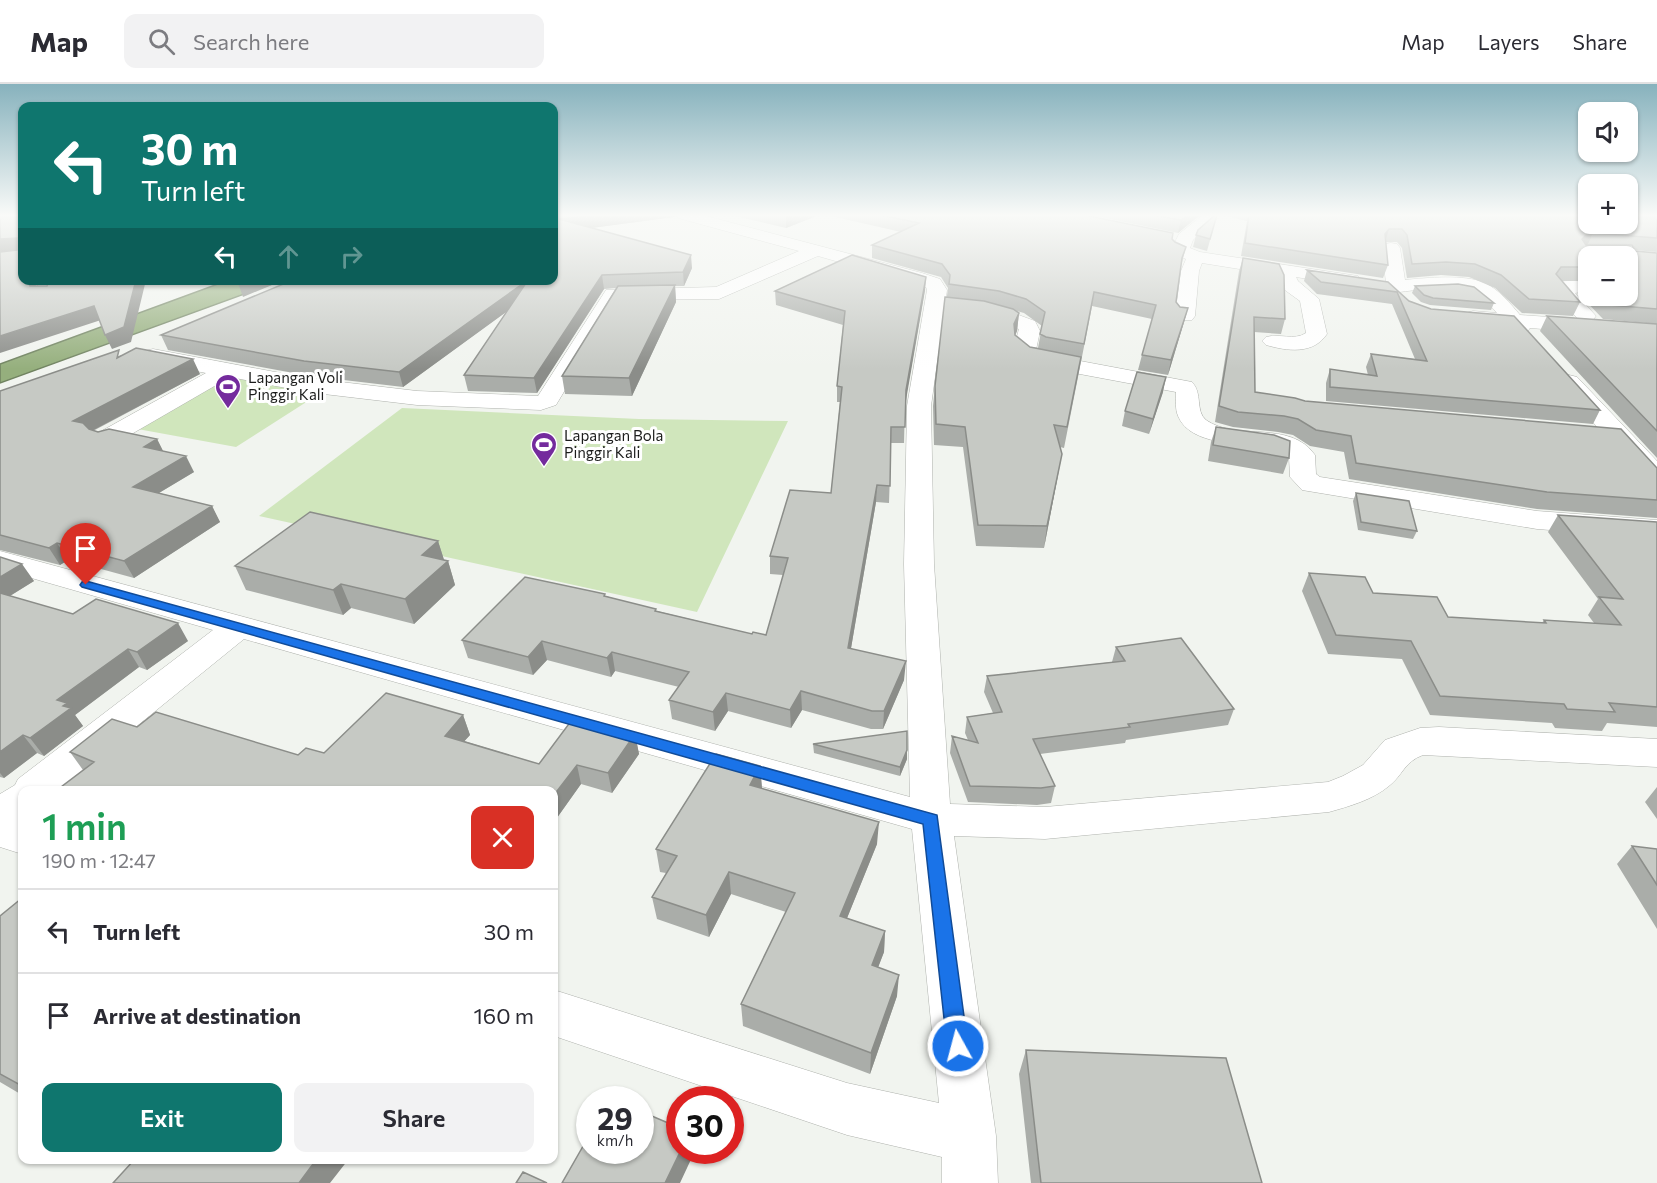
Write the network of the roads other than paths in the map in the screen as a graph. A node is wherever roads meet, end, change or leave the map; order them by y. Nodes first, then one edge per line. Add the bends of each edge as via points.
1 (780, 266) edge
2 (874, 266) edge
3 (1192, 266) edge
4 (1260, 266) edge
5 (1394, 266) edge
6 (1285, 270) junction
7 (1578, 287) edge
8 (1398, 291) junction
9 (935, 305) junction
10 (1185, 316) edge
11 (1460, 316) edge
12 (1512, 320) junction
13 (1595, 326) junction
14 (1657, 332) edge
15 (166, 339) dead end
16 (1273, 341) dead end
17 (1535, 345) edge
18 (227, 370) junction
19 (1558, 370) edge
20 (1584, 433) edge
21 (1618, 436) junction
22 (107, 438) edge
23 (1657, 477) edge
24 (1657, 529) edge
25 (0, 560) edge
26 (237, 627) junction
27 (1657, 753) edge
28 (37, 786) edge
29 (18, 801) edge
30 (0, 816) edge
31 (931, 819) junction
32 (0, 831) edge
33 (18, 837) edge
34 (558, 1014) edge
35 (970, 1160) edge

1 - 18 street via 719,293 613,294 542,404 417,398 307,385
2 - 9 street via 933,283 937,290
3 - 10 street
4 - 6 street
5 - 8 street
6 - 8 street
6 - 16 street via 1289,284 1309,299 1317,334 1312,341 1302,344
7 - 13 street via 1561,289
8 - 12 street via 1455,282 1478,287 1498,301
9 - 24 street via 1028,325 1026,353 1037,359 1184,387 1190,417 1202,429 1292,446 1302,455 1303,477 1312,484 1537,520
9 - 31 street via 919,406 919,564
11 - 12 street
12 - 13 street
12 - 17 street
13 - 14 street
15 - 18 street via 133,352
18 - 22 street
19 - 21 street
20 - 21 street
21 - 23 street
25 - 26 street
26 - 28 street
26 - 31 street
27 - 31 street via 1420,742 1398,750 1377,775 1329,797 1045,823
29 - 30 street
31 - 35 street
32 - 33 street
34 - 35 street via 846,1109

